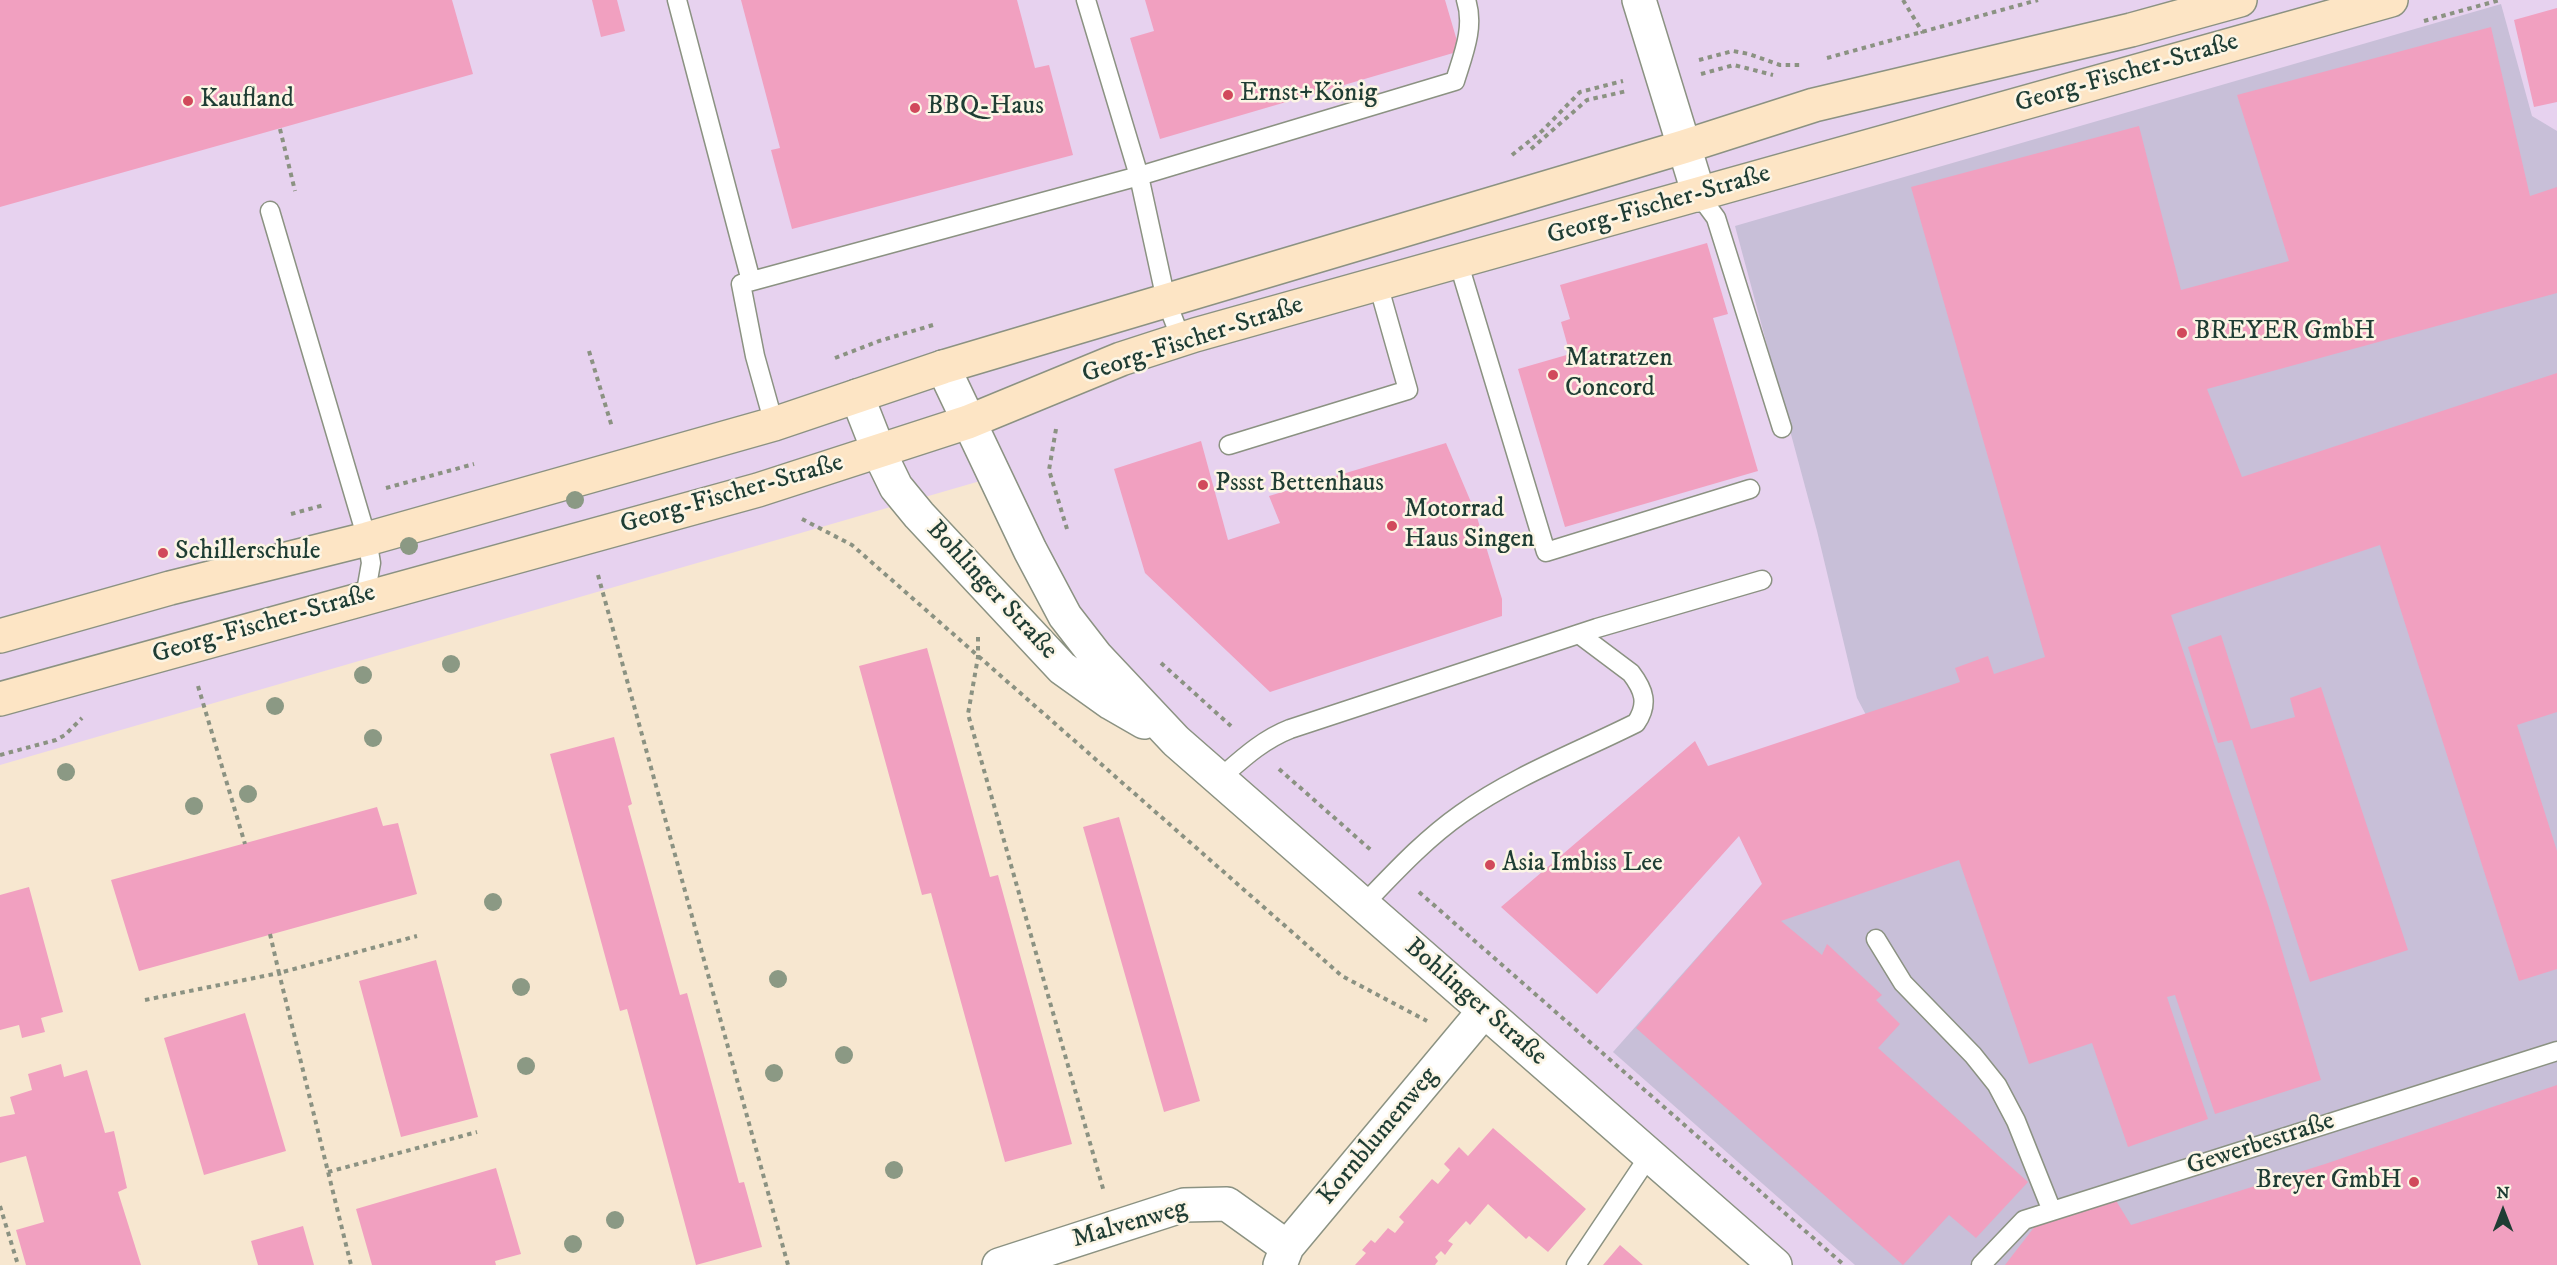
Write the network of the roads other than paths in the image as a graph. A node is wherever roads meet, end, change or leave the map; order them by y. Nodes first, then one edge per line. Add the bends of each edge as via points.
1 (677, 0) edge
2 (1086, 0) edge
3 (1466, 0) edge
4 (1639, 0) edge
5 (2240, 0) edge
6 (2391, 0) edge
7 (1683, 147) junction
8 (1139, 176) junction
9 (1699, 195) junction
10 (270, 211) dead end
11 (1458, 261) junction
12 (751, 281) junction
13 (1378, 284) junction
14 (1166, 300) junction
15 (1181, 339) junction
16 (943, 367) junction
17 (856, 396) junction
18 (968, 422) junction
19 (774, 424) junction
20 (1782, 428) dead end
21 (1229, 445) dead end
22 (879, 452) junction
23 (1750, 489) dead end
24 (368, 539) junction
25 (1762, 580) dead end
26 (365, 597) junction
27 (1579, 634) junction
28 (0, 636) edge
29 (0, 699) edge
30 (1176, 741) junction
31 (1219, 779) junction
32 (1363, 905) junction
33 (1876, 939) dead end
34 (1484, 1011) junction
35 (2557, 1051) edge
36 (1649, 1156) junction
37 (2052, 1211) junction
38 (1283, 1256) edge
39 (999, 1265) edge
40 (1576, 1265) edge
41 (1775, 1265) edge
42 (1981, 1265) edge

1 - 12 lane
2 - 8 lane
3 - 8 lane via 1470,12 1468,37 1455,81
4 - 7 street
5 - 7 main road, Georg-Fischer-Straße via 2131,30 1841,97
6 - 9 main road, Georg-Fischer-Straße
7 - 9 street
7 - 14 main road, Georg-Fischer-Straße
8 - 12 lane
8 - 14 lane
9 - 11 main road, Georg-Fischer-Straße
9 - 20 lane via 1716,218
10 - 24 lane
11 - 13 main road, Georg-Fischer-Straße
11 - 23 lane via 1546,552
12 - 19 lane via 741,284 755,357
13 - 15 main road, Georg-Fischer-Straße
13 - 21 lane via 1408,390
14 - 15 lane
14 - 16 main road, Georg-Fischer-Straße
15 - 18 main road, Georg-Fischer-Straße via 1121,359
16 - 17 main road, Georg-Fischer-Straße
16 - 18 street, Bohlinger Straße
17 - 19 main road, Georg-Fischer-Straße
17 - 22 street, Bohlinger Straße
18 - 22 main road, Georg-Fischer-Straße
18 - 30 street, Bohlinger Straße via 1065,616 1096,656
19 - 24 main road, Georg-Fischer-Straße
22 - 26 main road, Georg-Fischer-Straße via 758,490
22 - 30 street, Bohlinger Straße via 896,487 919,515 1062,668 1111,703
24 - 26 lane via 371,563
24 - 28 main road, Georg-Fischer-Straße via 170,588
25 - 27 lane
26 - 29 main road, Georg-Fischer-Straße
27 - 31 lane via 1272,736
27 - 32 lane via 1637,681 1644,711 1636,723 1506,786 1460,815 1410,856
30 - 31 street, Bohlinger Straße
31 - 32 street, Bohlinger Straße
32 - 34 street, Bohlinger Straße
33 - 37 lane via 1903,983 1997,1085 2016,1121
34 - 36 street, Bohlinger Straße
34 - 38 street, Kornblumenweg
35 - 37 lane, Gewerbestraße
36 - 40 lane
36 - 41 street, Bohlinger Straße
37 - 42 lane, Gewerbestraße via 2024,1220
38 - 39 street, Malvenweg via 1227,1204 1184,1205

